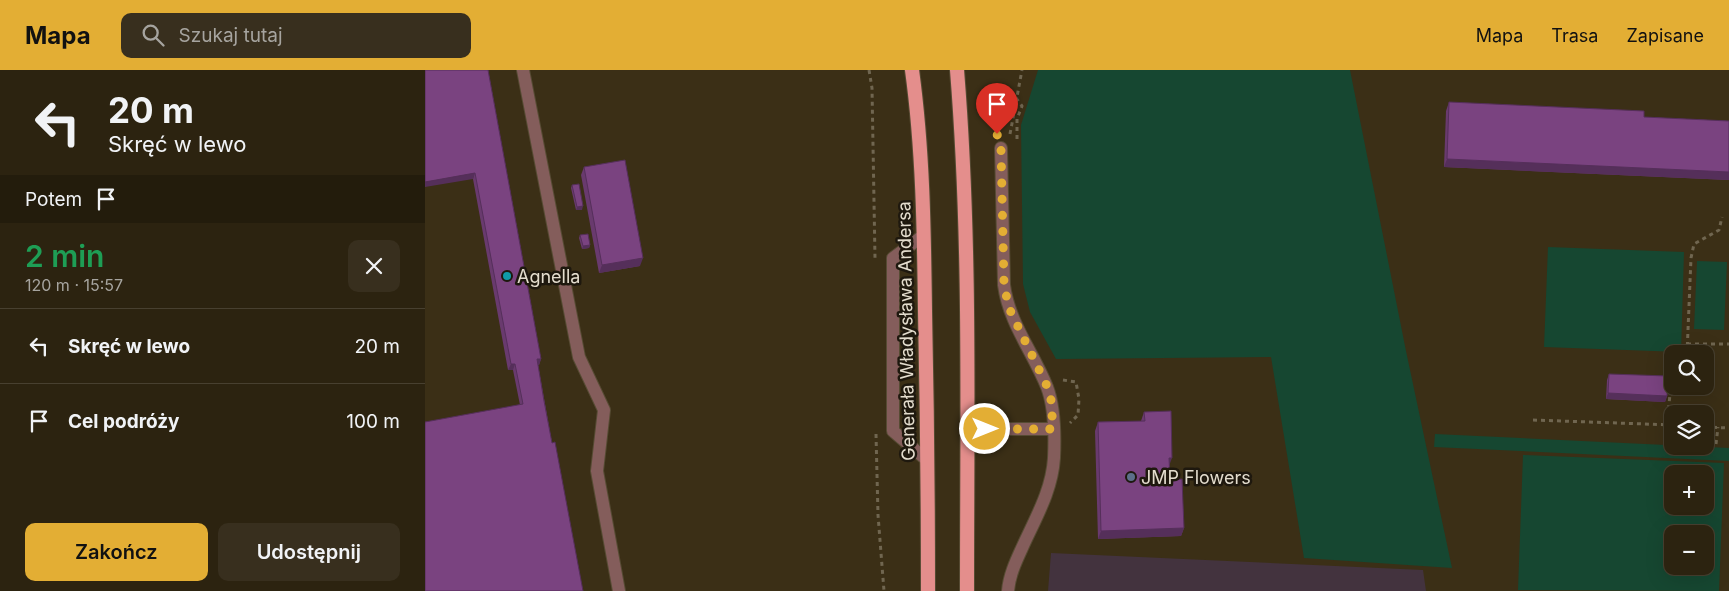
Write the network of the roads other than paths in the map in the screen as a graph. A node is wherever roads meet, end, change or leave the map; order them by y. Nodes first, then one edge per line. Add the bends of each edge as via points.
1 (523, 70) edge
2 (912, 70) edge
3 (957, 70) edge
4 (1001, 148) road end
5 (924, 235) junction
6 (967, 429) junction
7 (1053, 429) junction
8 (928, 461) junction
9 (619, 591) edge
10 (928, 591) edge
11 (967, 591) edge
12 (1008, 591) edge

1 - 9 lane via 579,357 604,410 597,472
2 - 5 highway, Generała Władysława Andersa
3 - 6 highway via 966,223
4 - 7 lane via 1005,297 1047,386
5 - 8 highway, Generała Władysława Andersa
5 - 8 lane via 893,258 893,431
6 - 7 lane
6 - 11 highway
7 - 12 lane via 1052,474 1047,494 1016,561
8 - 10 highway, Generała Władysława Andersa

